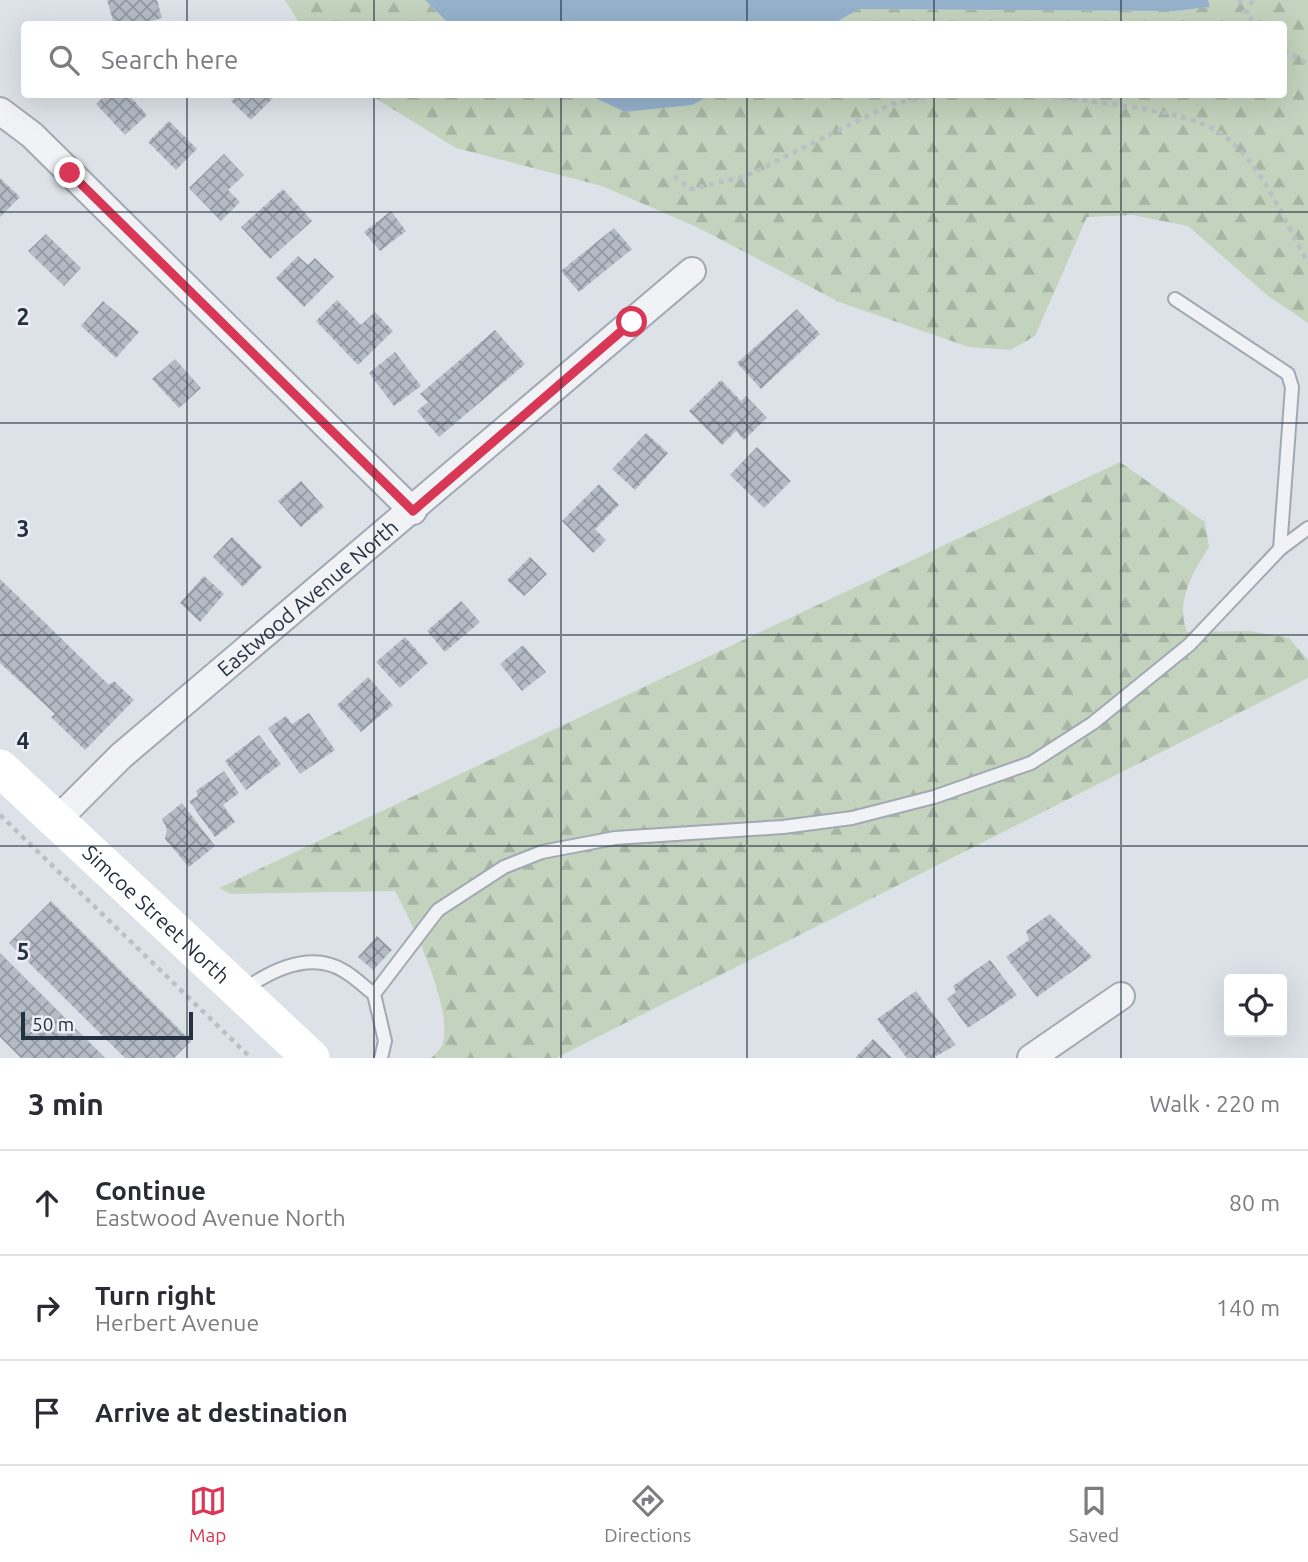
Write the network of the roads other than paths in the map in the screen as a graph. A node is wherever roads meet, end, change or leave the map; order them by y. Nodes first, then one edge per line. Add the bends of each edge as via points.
1 (0, 111) edge
2 (692, 271) dead end
3 (1175, 299) dead end
4 (413, 511) junction
5 (1308, 528) edge
6 (1280, 549) junction
7 (0, 768) edge
8 (55, 822) junction
9 (242, 991) junction
10 (374, 994) junction
11 (1121, 996) dead end
12 (311, 1058) edge
13 (381, 1058) edge
14 (1031, 1058) edge

1 - 4 street via 32,135
2 - 4 street, Eastwood Avenue North
3 - 6 lane via 1288,374 1292,387
4 - 8 street, Eastwood Avenue North via 121,756
5 - 6 lane
6 - 10 lane via 1189,645 1093,723 1031,763 934,797 852,818 615,838 542,852 504,867 438,910
7 - 8 main road, Simcoe Street North
8 - 9 main road, Simcoe Street North
9 - 10 lane via 266,974 315,961 342,969
9 - 12 main road, Simcoe Street North
10 - 13 lane via 385,1041
11 - 14 street

